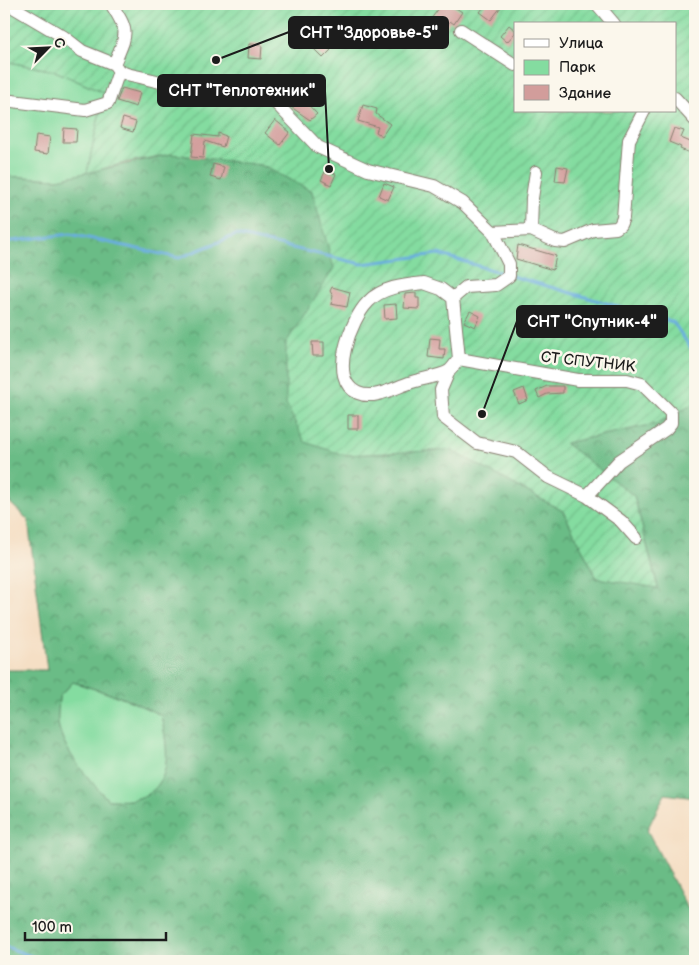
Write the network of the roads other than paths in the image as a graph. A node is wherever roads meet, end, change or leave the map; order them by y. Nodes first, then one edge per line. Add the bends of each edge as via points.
1 (8, 4) edge
2 (111, 4) edge
3 (597, 4) edge
4 (612, 22) edge
5 (461, 30) dead end
6 (514, 64) edge
7 (117, 67) junction
8 (676, 99) edge
9 (4, 100) edge
10 (643, 112) edge
11 (695, 120) edge
12 (536, 172) dead end
13 (530, 230) junction
14 (492, 232) junction
15 (453, 298) junction
16 (459, 359) junction
17 (449, 371) junction
18 (587, 496) junction
19 (636, 538) dead end

1 - 7 lane via 82,51
2 - 7 lane via 126,35
3 - 4 lane
5 - 6 lane
7 - 9 lane via 108,103 85,110
7 - 14 lane via 186,87 272,99 318,147 368,170 434,186 463,203
8 - 11 lane
10 - 13 lane via 629,140 620,225 593,230 565,242
12 - 13 lane
13 - 14 lane
14 - 15 lane via 509,264 509,276 496,285 466,287
15 - 16 lane
15 - 17 lane via 442,289 424,284 383,291 367,302 343,354 342,374 358,393 376,395
16 - 17 lane
16 - 18 lane, СТ СПУТНИК via 578,380 627,380 642,384 654,394 671,413 671,423 619,461
17 - 18 lane via 441,390 443,417 477,443 516,452 548,477
18 - 19 lane via 621,521

